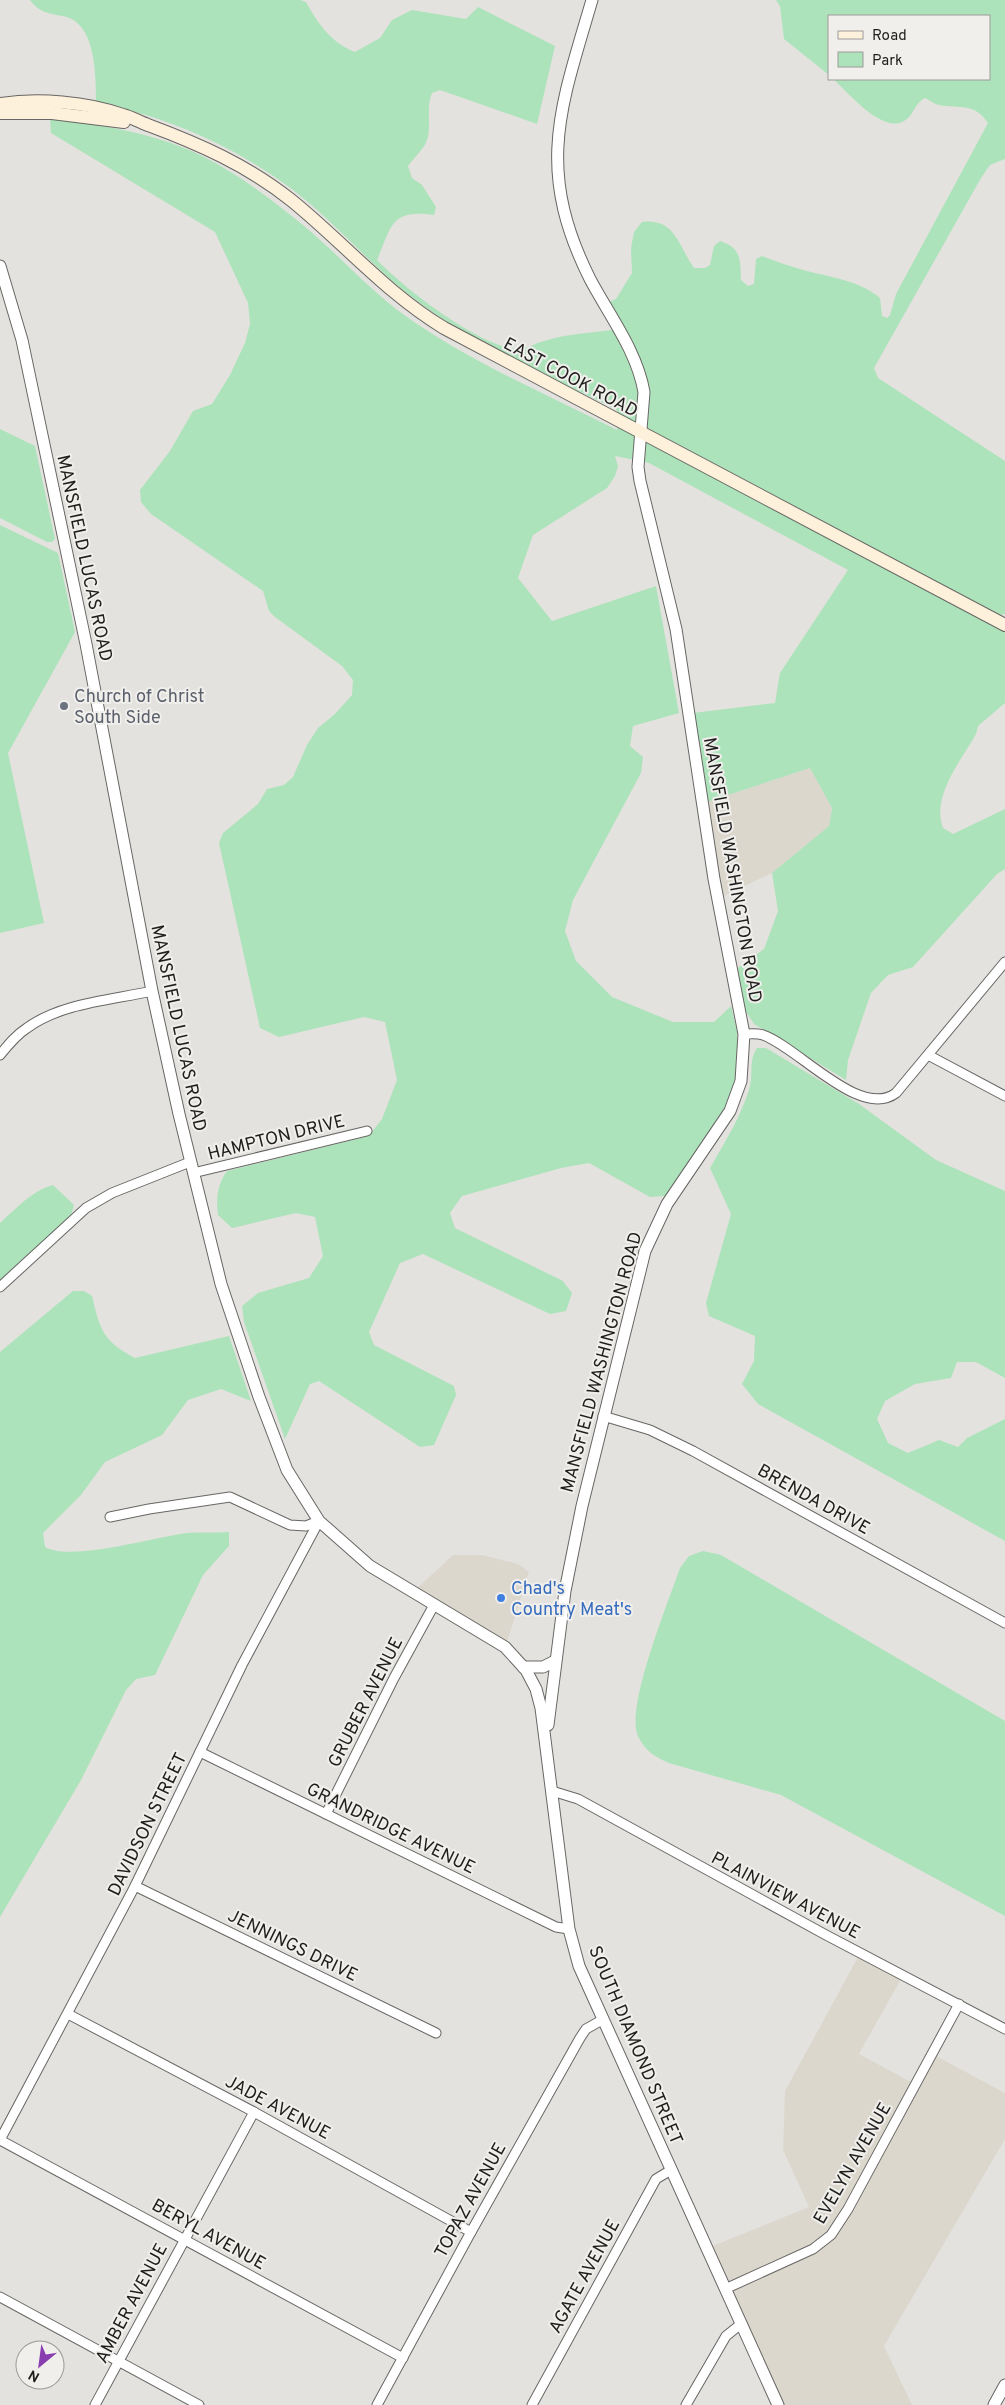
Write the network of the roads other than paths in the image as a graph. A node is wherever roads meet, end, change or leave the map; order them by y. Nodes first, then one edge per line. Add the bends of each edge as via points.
1 (592, 0) edge
2 (0, 104) edge
3 (0, 113) edge
4 (146, 125) junction
5 (0, 266) edge
6 (642, 433) junction
7 (1005, 625) edge
8 (1005, 962) edge
9 (152, 991) junction
10 (744, 1034) junction
11 (0, 1055) edge
12 (928, 1055) junction
13 (1005, 1096) edge
14 (367, 1132) dead end
15 (190, 1162) junction
16 (193, 1173) junction
17 (0, 1287) edge
18 (603, 1416) junction
19 (110, 1517) dead end
20 (319, 1521) junction
21 (434, 1605) junction
22 (1005, 1623) edge
23 (555, 1661) junction
24 (524, 1667) junction
25 (531, 1679) joint
26 (546, 1738) junction
27 (200, 1752) junction
28 (552, 1791) junction
29 (326, 1814) junction
30 (136, 1886) junction
31 (569, 1928) junction
32 (959, 2004) junction
33 (68, 2014) junction
34 (602, 2020) junction
35 (1005, 2029) edge
36 (436, 2033) dead end
37 (254, 2112) junction
38 (0, 2140) edge
39 (671, 2170) junction
40 (471, 2232) junction
41 (183, 2239) junction
42 (725, 2288) junction
43 (0, 2297) edge
44 (741, 2324) junction
45 (403, 2358) junction
46 (118, 2362) junction
47 (1005, 2385) edge
48 (95, 2405) edge
49 (199, 2405) edge
50 (377, 2405) edge
51 (532, 2405) edge
52 (686, 2405) edge
53 (778, 2405) edge
54 (994, 2405) edge

1 - 6 street, MANSFIELD WASHINGTON ROAD via 561,109 557,139 559,186 576,251 642,381
2 - 4 main road, EAST COOK ROAD via 35,102 80,106 124,115
3 - 4 main road, EAST COOK ROAD via 60,113
4 - 6 main road, EAST COOK ROAD via 217,152 268,182 426,317
5 - 9 street, MANSFIELD LUCAS ROAD via 22,340 86,644
6 - 7 main road, EAST COOK ROAD
6 - 10 street, MANSFIELD WASHINGTON ROAD via 638,467 640,481 676,629 714,879
8 - 12 street
9 - 11 street via 44,1018 26,1028
9 - 15 street, MANSFIELD LUCAS ROAD
10 - 12 street via 763,1035 845,1088 862,1097 882,1100 896,1093
10 - 18 street, MANSFIELD WASHINGTON ROAD via 743,1066 736,1100 667,1204 651,1236
12 - 13 street
14 - 16 street, HAMPTON DRIVE
15 - 16 street, MANSFIELD LUCAS ROAD
15 - 17 street via 112,1193 86,1208
16 - 20 street, MANSFIELD LUCAS ROAD via 221,1284 259,1397 288,1470
18 - 22 street, BRENDA DRIVE via 650,1430 688,1448
18 - 23 street, MANSFIELD WASHINGTON ROAD via 574,1545
19 - 20 street via 230,1497 290,1525 306,1526
20 - 21 street, MANSFIELD LUCAS ROAD via 370,1566
20 - 27 street, DAVIDSON STREET via 242,1665
21 - 24 street, MANSFIELD LUCAS ROAD via 505,1647
21 - 29 street, GRUBER AVENUE
23 - 24 street via 543,1668
23 - 26 street, MANSFIELD WASHINGTON ROAD
24 - 25 street, MANSFIELD LUCAS ROAD
25 - 26 street, SOUTH DIAMOND STREET via 541,1708
26 - 28 street, SOUTH DIAMOND STREET
27 - 29 street, GRANDRIDGE AVENUE
27 - 30 street, DAVIDSON STREET
28 - 31 street, SOUTH DIAMOND STREET
28 - 32 street, PLAINVIEW AVENUE via 578,1799 817,1931
29 - 31 street, GRANDRIDGE AVENUE via 556,1927
30 - 33 street, DAVIDSON STREET
30 - 36 street, JENNINGS DRIVE
31 - 34 street, SOUTH DIAMOND STREET via 584,1979
32 - 35 street, PLAINVIEW AVENUE
32 - 42 street, EVELYN AVENUE via 831,2235 812,2249
33 - 37 street, JADE AVENUE
33 - 38 street, DAVIDSON STREET
34 - 39 street, SOUTH DIAMOND STREET
34 - 40 street, TOPAZ AVENUE via 586,2029 580,2038
37 - 40 street, JADE AVENUE
37 - 41 street, AMBER AVENUE
38 - 41 street, BERYL AVENUE
39 - 42 street, SOUTH DIAMOND STREET
39 - 51 street, AGATE AVENUE via 656,2179
40 - 45 street, TOPAZ AVENUE
41 - 45 street, BERYL AVENUE
41 - 46 street, AMBER AVENUE
42 - 44 street, SOUTH DIAMOND STREET
43 - 46 street
44 - 52 street via 726,2336
44 - 53 street, SOUTH DIAMOND STREET
45 - 50 street, TOPAZ AVENUE
46 - 48 street, AMBER AVENUE
46 - 49 street
47 - 54 street

